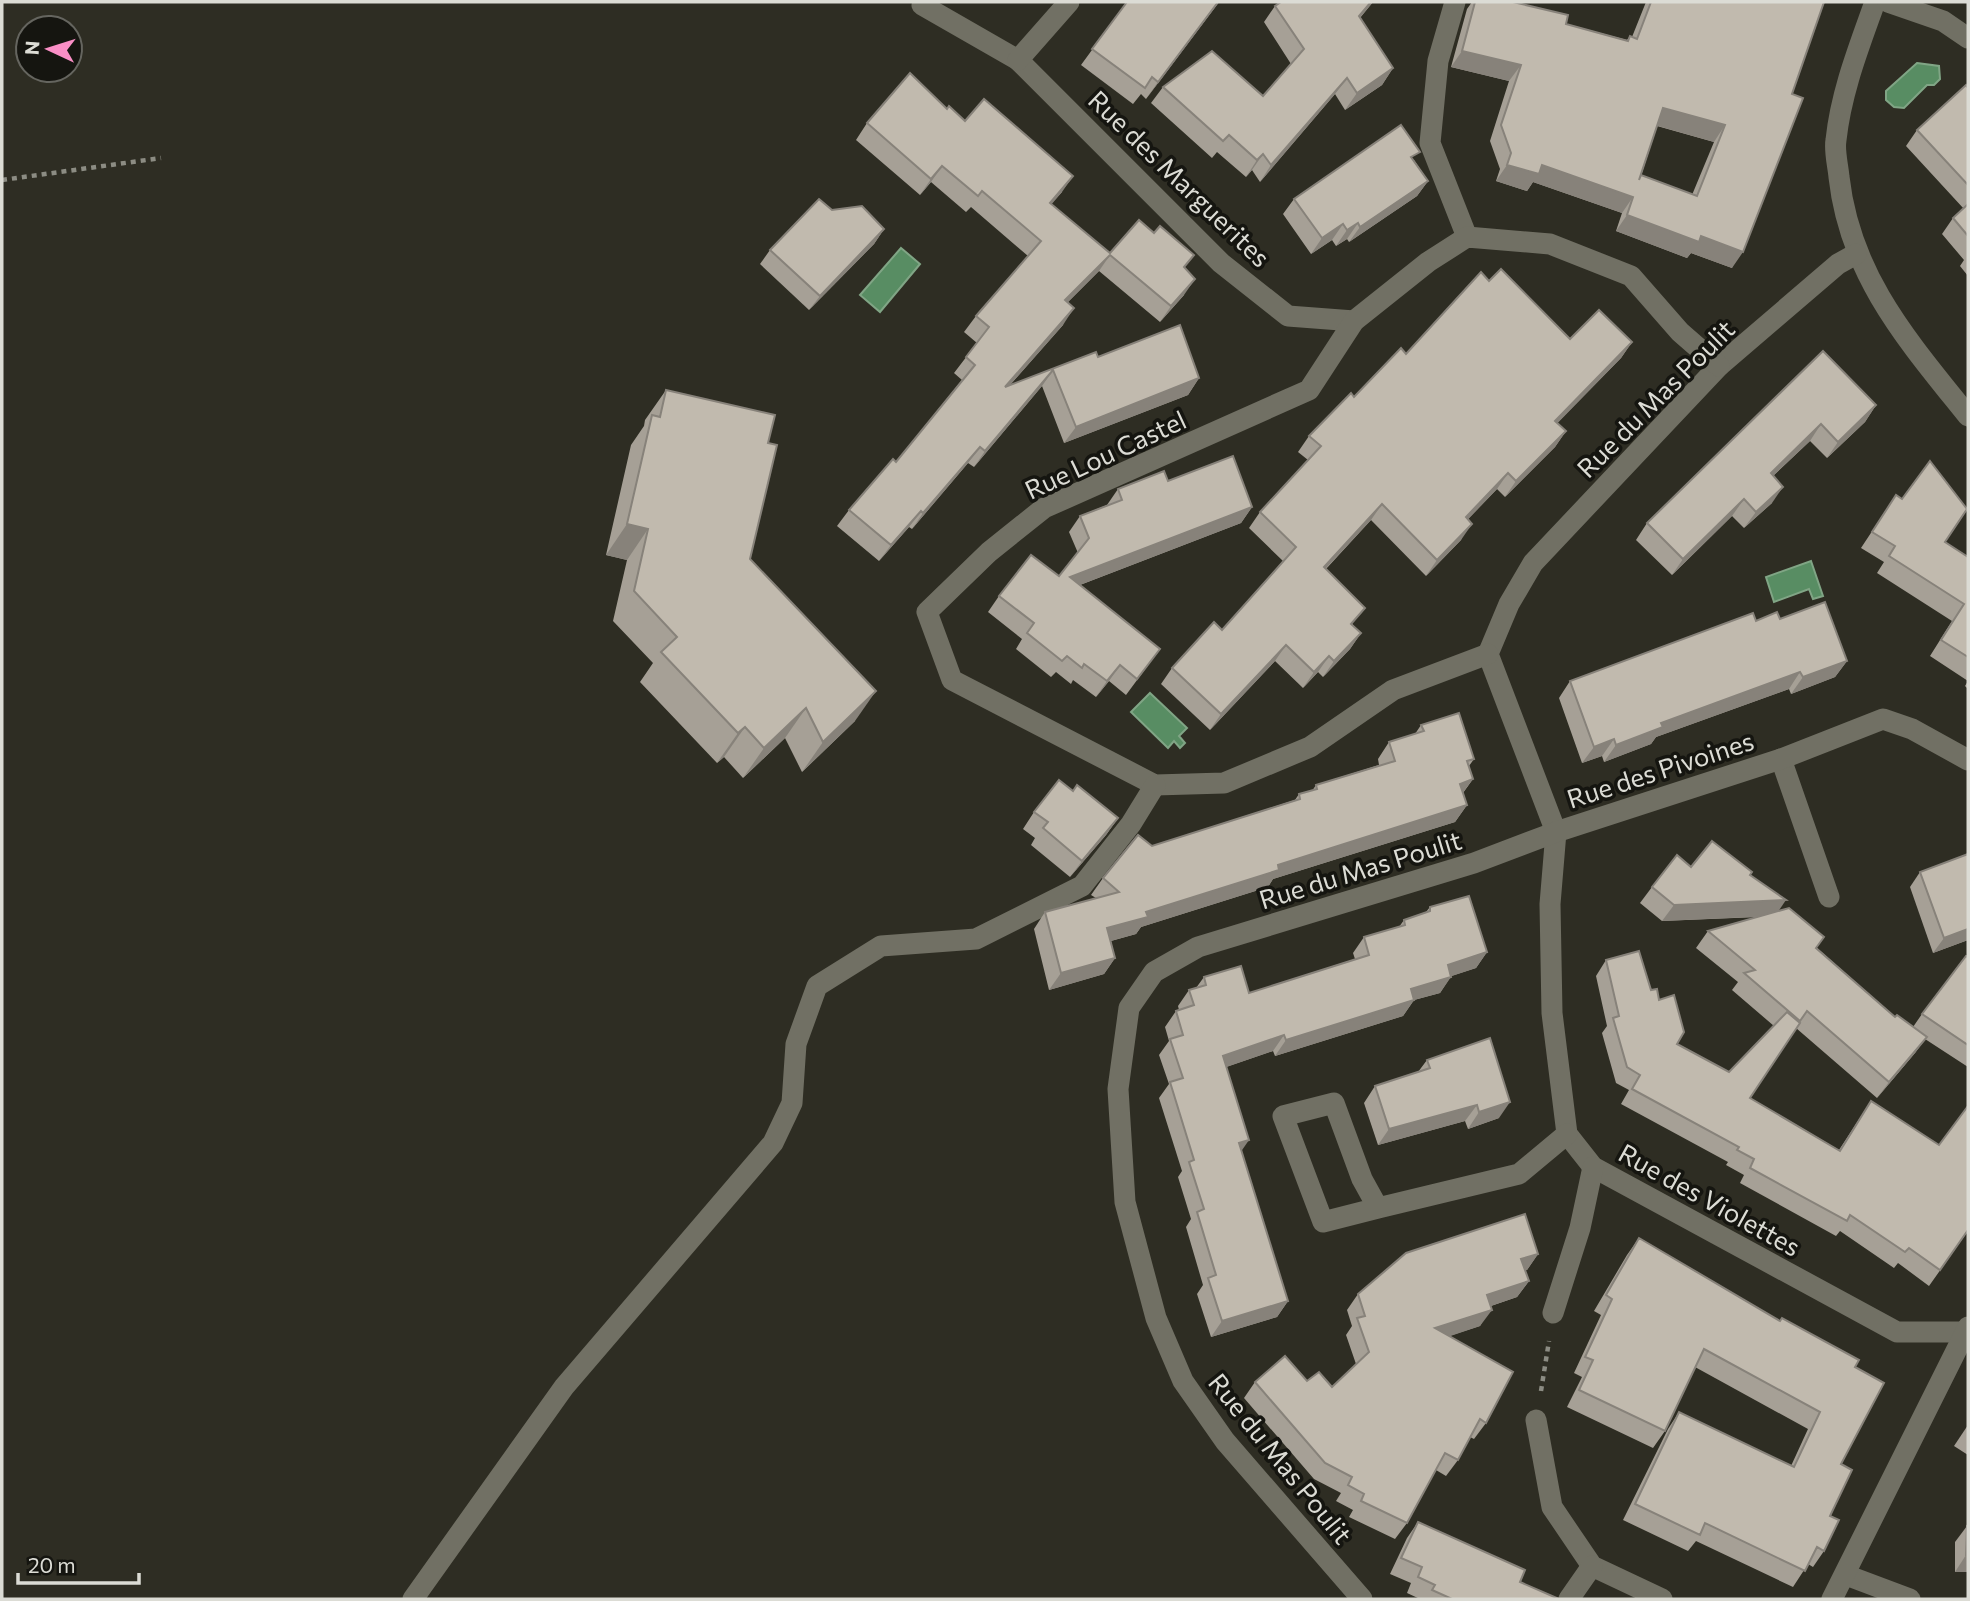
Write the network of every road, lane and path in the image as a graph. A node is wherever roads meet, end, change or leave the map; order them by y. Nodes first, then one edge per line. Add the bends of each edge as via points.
1 (1069, 2) edge
2 (1455, 2) edge
3 (1875, 2) edge
4 (1888, 2) edge
5 (922, 5) dead end
6 (1968, 38) edge
7 (1018, 60) junction
8 (161, 158) dead end
9 (2, 180) edge
10 (1467, 237) junction
11 (1856, 254) junction
12 (1354, 321) junction
13 (1720, 366) junction
14 (1968, 415) edge
15 (1488, 654) junction
16 (1781, 759) junction
17 (1968, 760) edge
18 (1155, 785) junction
19 (1556, 832) junction
20 (1829, 897) dead end
21 (1567, 1134) junction
22 (1593, 1167) junction
23 (1378, 1209) junction
24 (1553, 1313) joint
25 (1966, 1329) edge
26 (1536, 1420) joint
27 (1592, 1566) junction
28 (1846, 1575) junction
29 (413, 1599) edge
30 (1362, 1599) edge
31 (1569, 1599) edge
32 (1662, 1599) edge
33 (1832, 1599) edge
34 (1910, 1599) edge

1 - 7 street
2 - 10 street via 1438,61 1430,143
3 - 11 street via 1843,95 1835,143 1841,196
4 - 6 street via 1942,21
5 - 7 street, Rue des Marguerites
7 - 12 street, Rue des Marguerites via 1221,263 1288,316
8 - 9 path
10 - 12 street, Rue Lou Castel
10 - 13 street via 1550,244 1631,276 1679,332
11 - 13 street, Rue du Mas Poulit via 1838,264
11 - 14 street via 1896,325
12 - 18 street, Rue Lou Castel via 1309,390 1044,508 989,552 928,612 952,680
13 - 15 street, Rue du Mas Poulit via 1533,563
15 - 18 street, Rue Lou Castel via 1393,690 1310,747 1224,783
15 - 19 street
16 - 17 street, Rue des Pivoines via 1883,719 1912,729
16 - 19 street, Rue des Pivoines
16 - 20 street, Rue des Pivoines
18 - 29 street via 1082,886 976,939 881,946 817,986 796,1044 792,1103 773,1143 564,1387
19 - 21 street via 1549,904 1552,1013
19 - 30 street, Rue du Mas Poulit via 1474,863 1198,947 1154,972 1129,1008 1118,1089 1125,1202 1156,1318 1184,1381 1225,1441
21 - 22 street, Rue des Violettes
21 - 23 street via 1519,1174
22 - 24 street via 1580,1228
22 - 25 street, Rue des Violettes via 1896,1332
23 - 23 street via 1334,1102 1283,1116 1323,1222
24 - 26 path
25 - 28 street, Rue des Violettes
26 - 27 street via 1552,1507
27 - 31 street
27 - 32 street
28 - 33 street, Rue des Violettes
28 - 34 street

